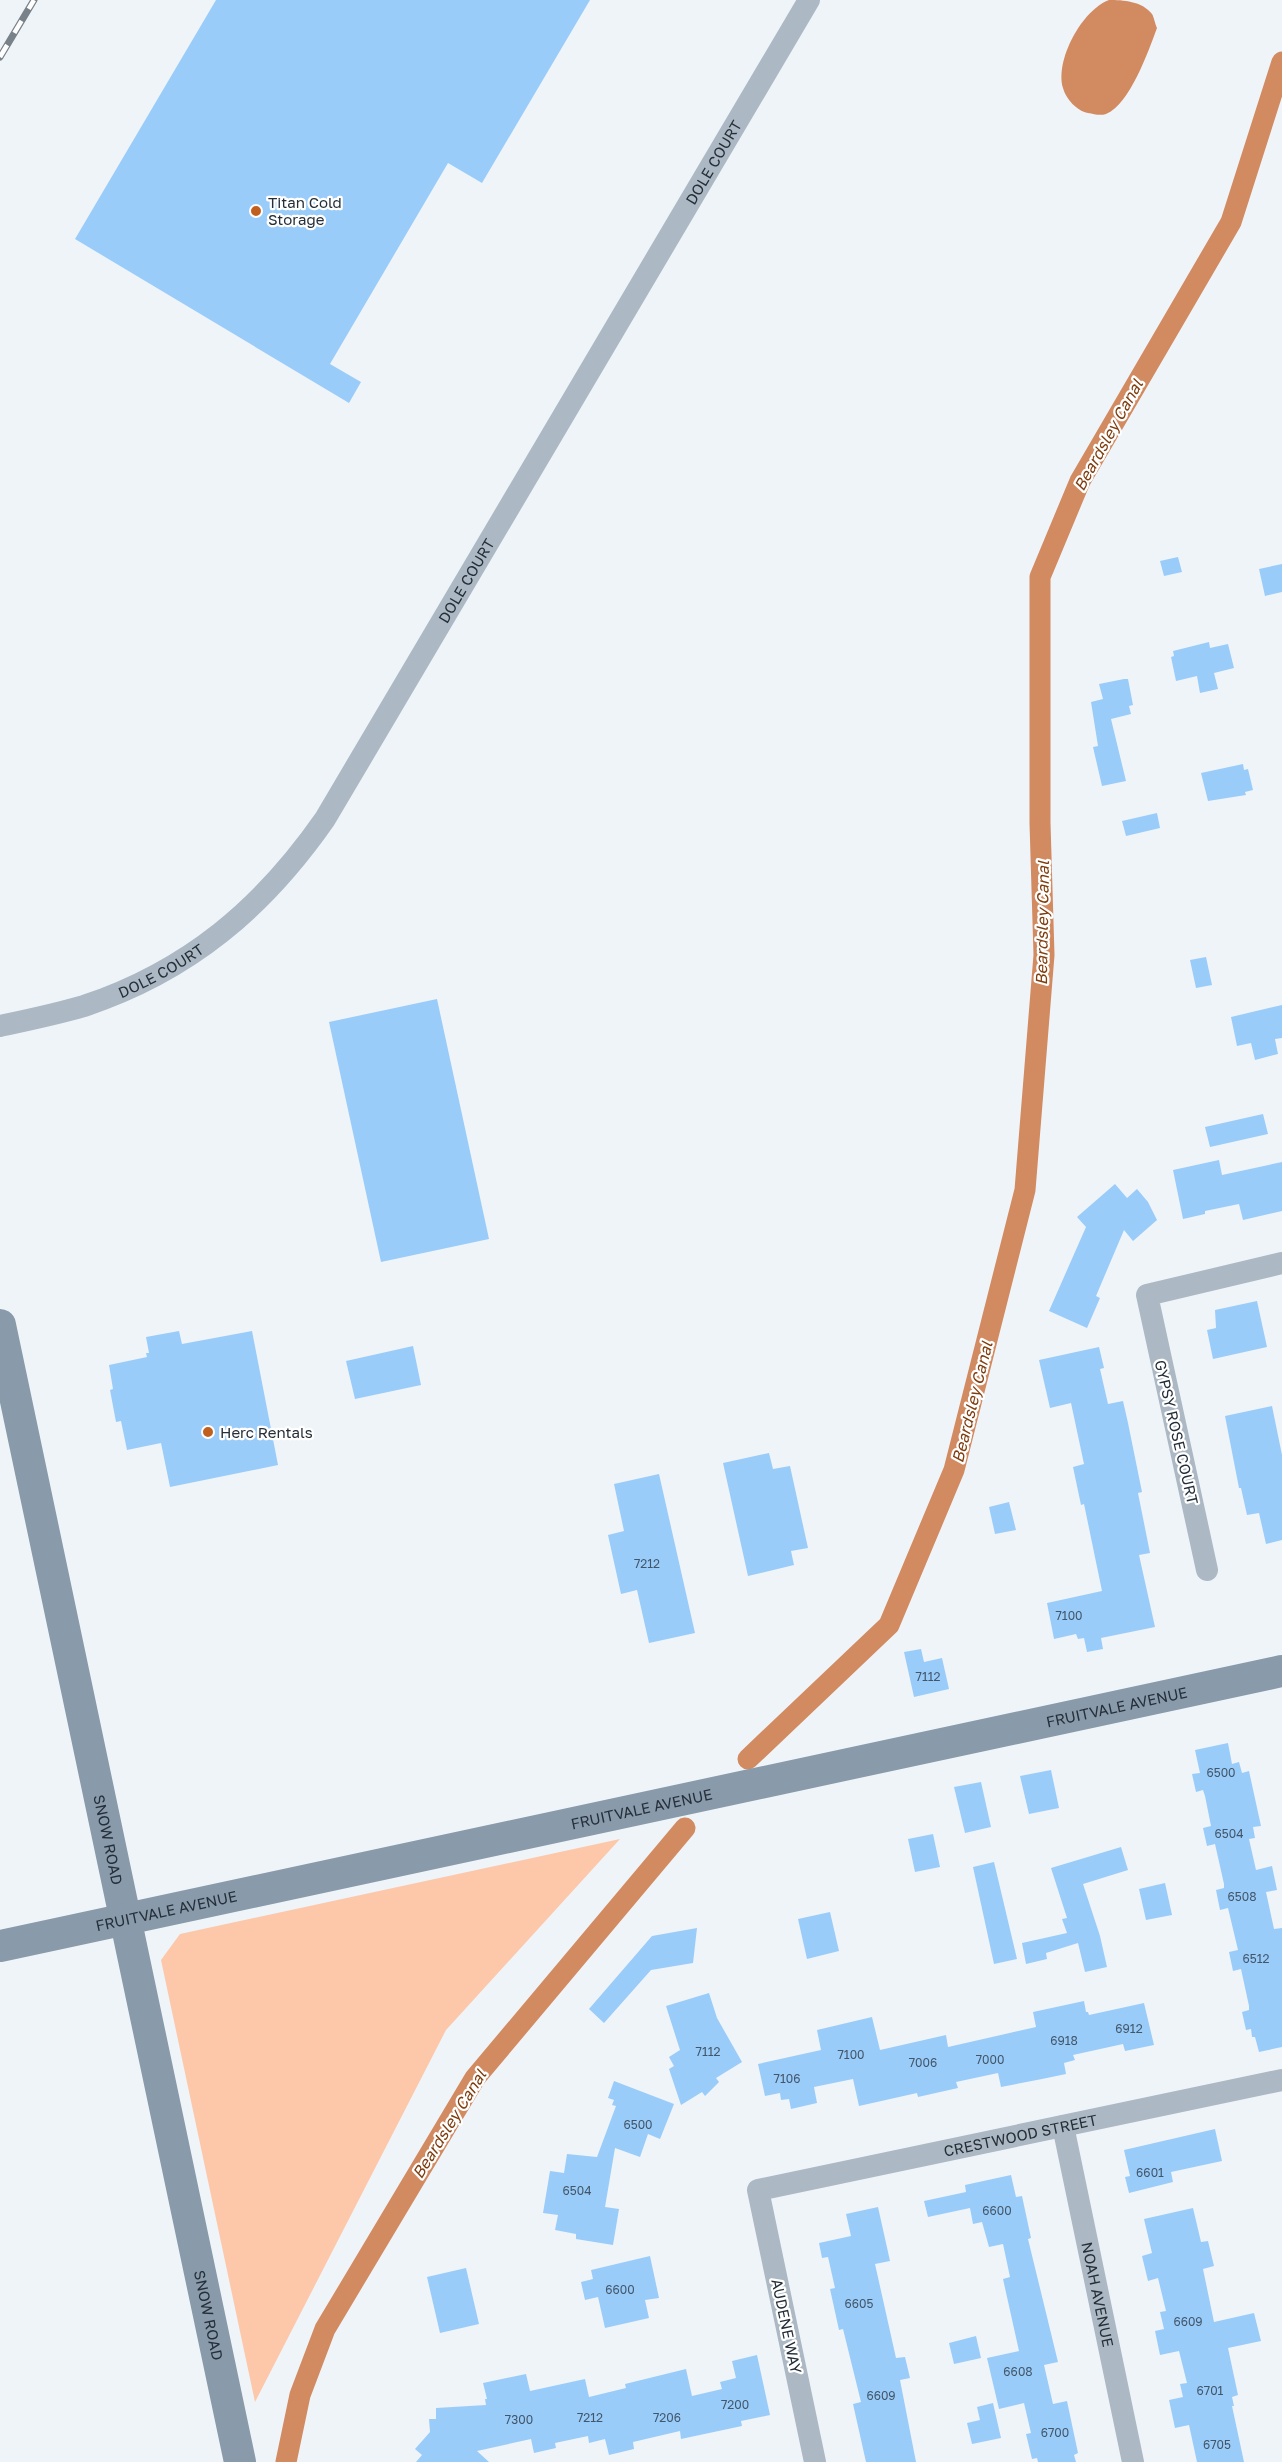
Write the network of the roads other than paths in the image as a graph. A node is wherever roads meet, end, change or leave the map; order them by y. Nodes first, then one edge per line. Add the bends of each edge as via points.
1 (809, 0) edge
2 (0, 1026) edge
3 (1282, 1263) edge
4 (0, 1325) edge
5 (1208, 1570) dead end
6 (1282, 1671) edge
7 (124, 1919) junction
8 (0, 1946) edge
9 (1282, 2080) edge
10 (1063, 2126) junction
11 (758, 2190) joint
12 (812, 2461) edge
13 (240, 2462) edge
14 (1133, 2462) edge

1 - 2 street, DOLE COURT via 325,819 300,855 238,920 166,970 84,1006
3 - 5 street, GYPSY ROSE COURT via 1147,1295
4 - 7 main road, SNOW ROAD
6 - 7 main road, FRUITVALE AVENUE
7 - 8 main road, FRUITVALE AVENUE
7 - 13 main road, SNOW ROAD
9 - 10 street, CRESTWOOD STREET
10 - 11 street, CRESTWOOD STREET
10 - 14 street, NOAH AVENUE
11 - 12 street, AUDENE WAY

